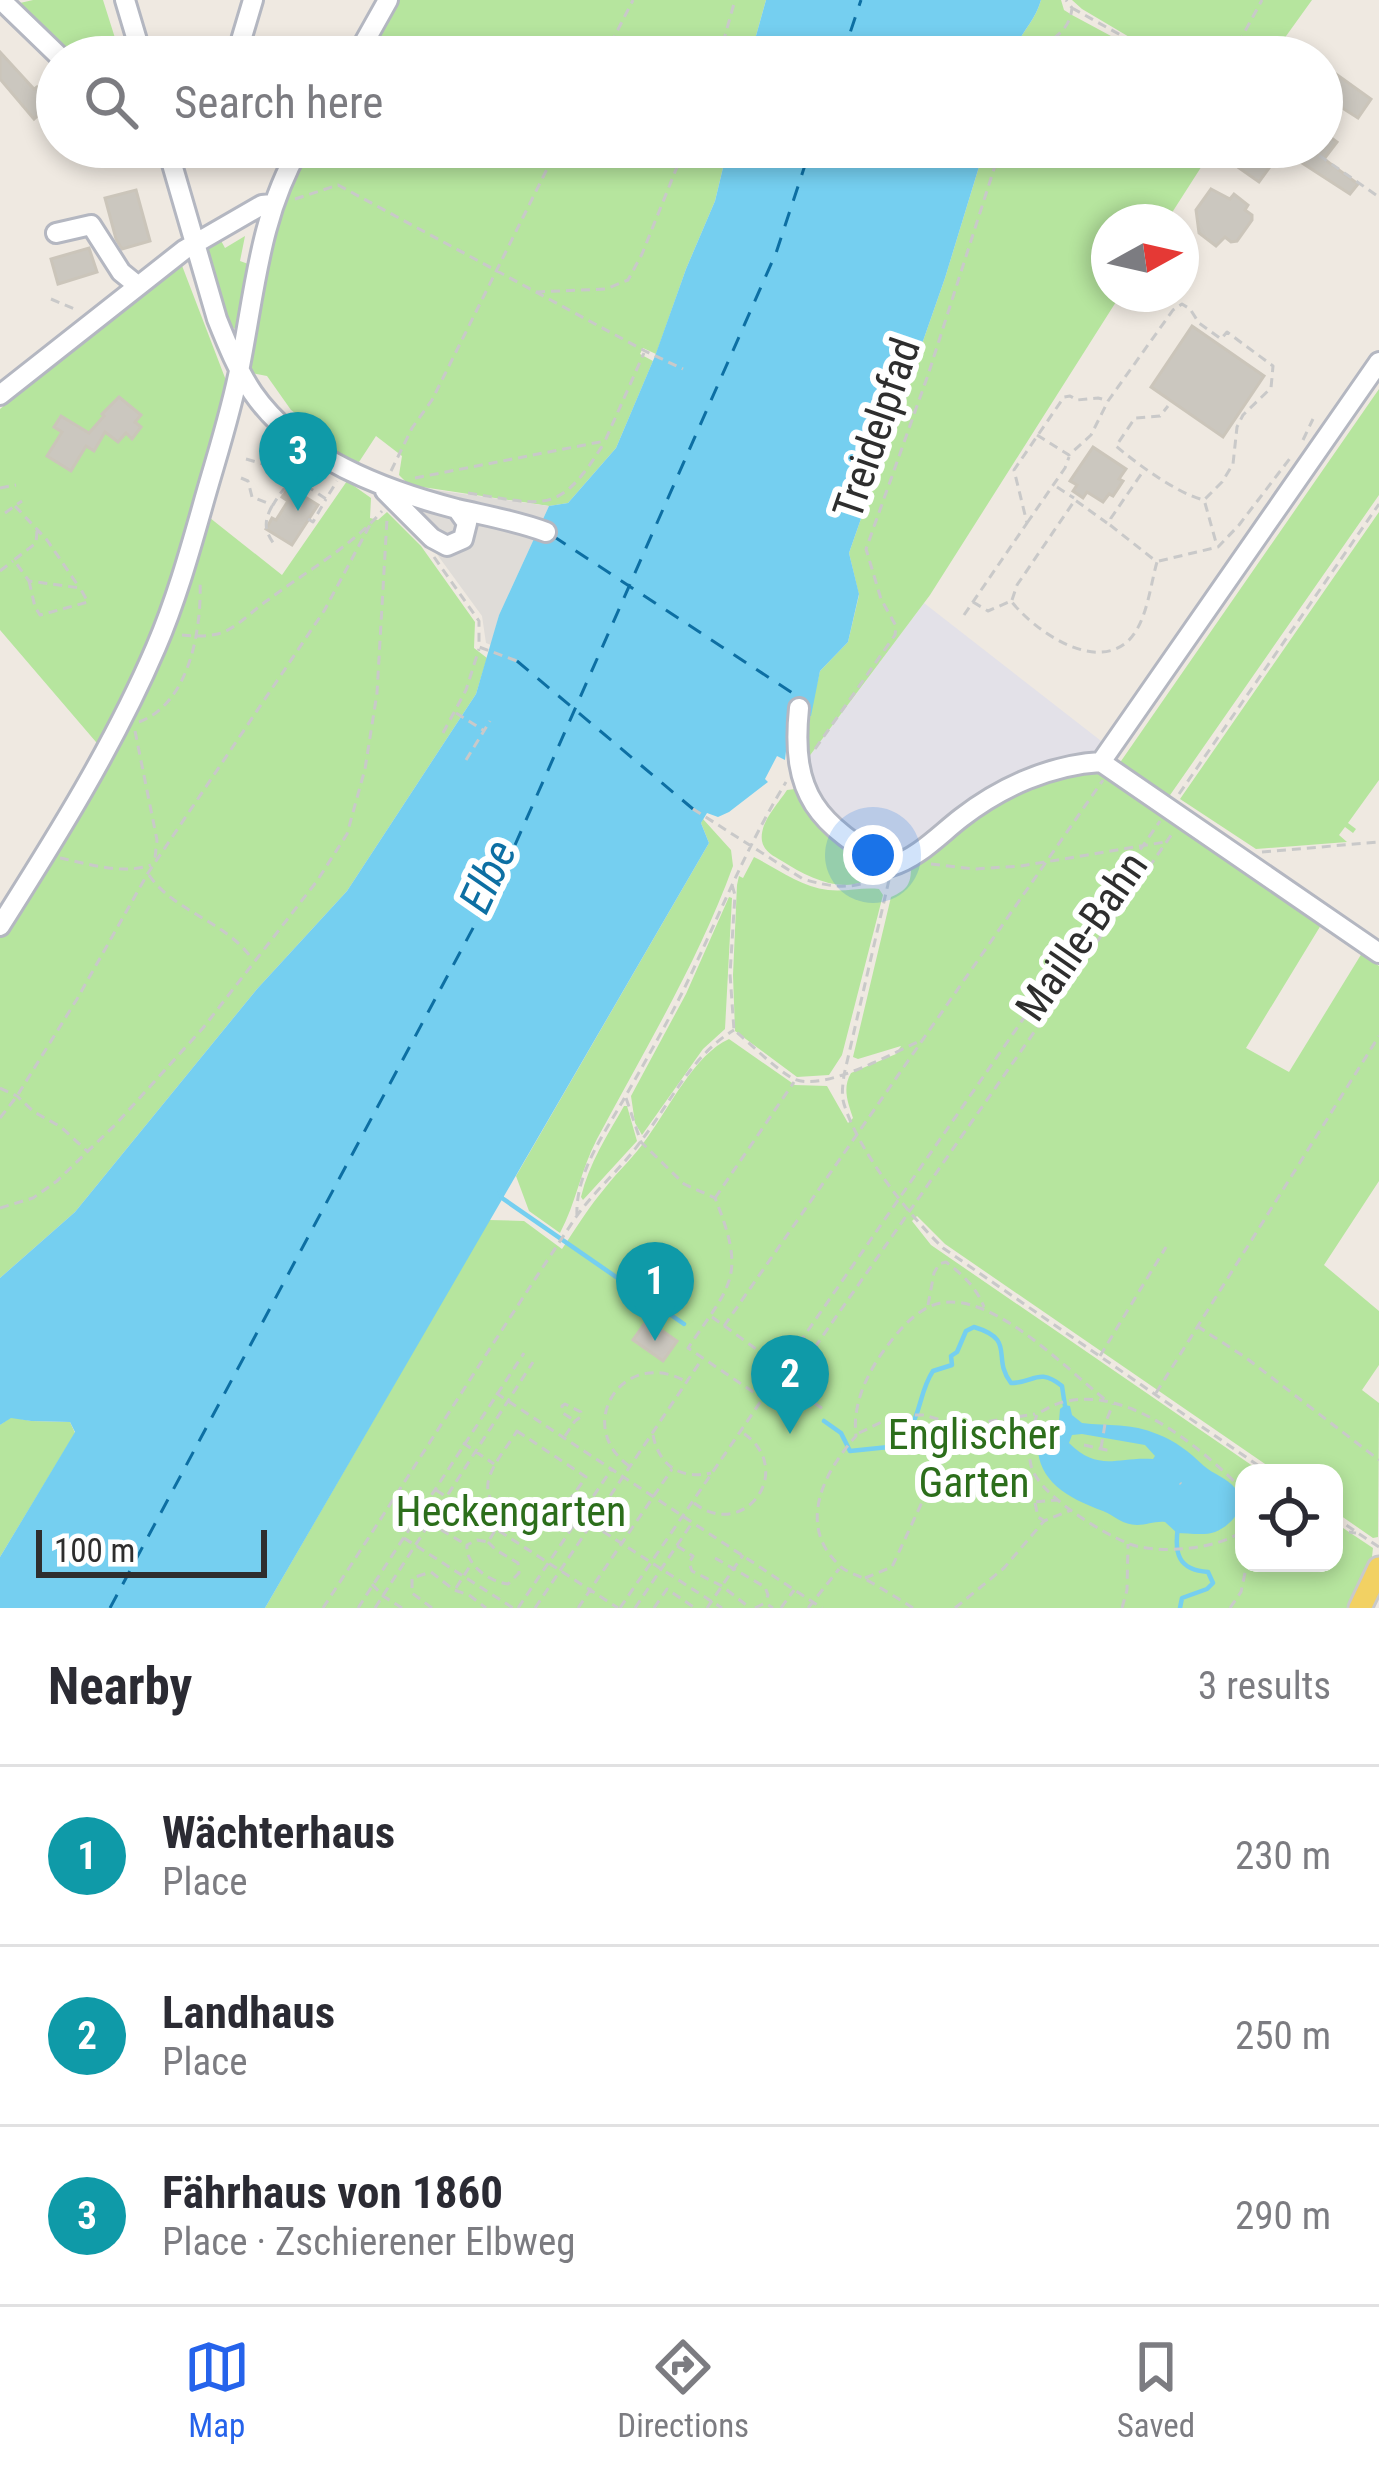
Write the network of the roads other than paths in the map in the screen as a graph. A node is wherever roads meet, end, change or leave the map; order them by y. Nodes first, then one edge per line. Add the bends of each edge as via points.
1 (1, 0) edge
2 (125, 0) edge
3 (253, 0) edge
4 (388, 0) edge
5 (38, 36) edge
6 (136, 36) edge
7 (242, 36) edge
8 (368, 36) edge
9 (173, 168) edge
10 (289, 168) edge
11 (272, 204) junction
12 (56, 233) dead end
13 (194, 244) junction
14 (137, 285) junction
15 (1379, 362) edge
16 (240, 370) junction
17 (0, 395) edge
18 (383, 485) junction
19 (455, 500) junction
20 (546, 532) dead end
21 (799, 708) dead end
22 (1107, 764) junction
23 (0, 926) edge
24 (1379, 953) edge
25 (1379, 1551) edge
26 (1360, 1608) edge

1 - 5 street
2 - 6 street
3 - 7 street
4 - 8 street
9 - 13 street
10 - 11 street
11 - 13 street
11 - 16 street
12 - 14 street via 91,225
13 - 14 street
13 - 16 street
14 - 17 street
15 - 22 street
16 - 18 street via 282,427
16 - 23 street via 158,644
18 - 19 street
18 - 19 street via 447,546 463,539 467,523
19 - 20 street
21 - 22 street via 795,743 806,794 854,844 899,864 1031,777
22 - 24 street
25 - 26 main road

